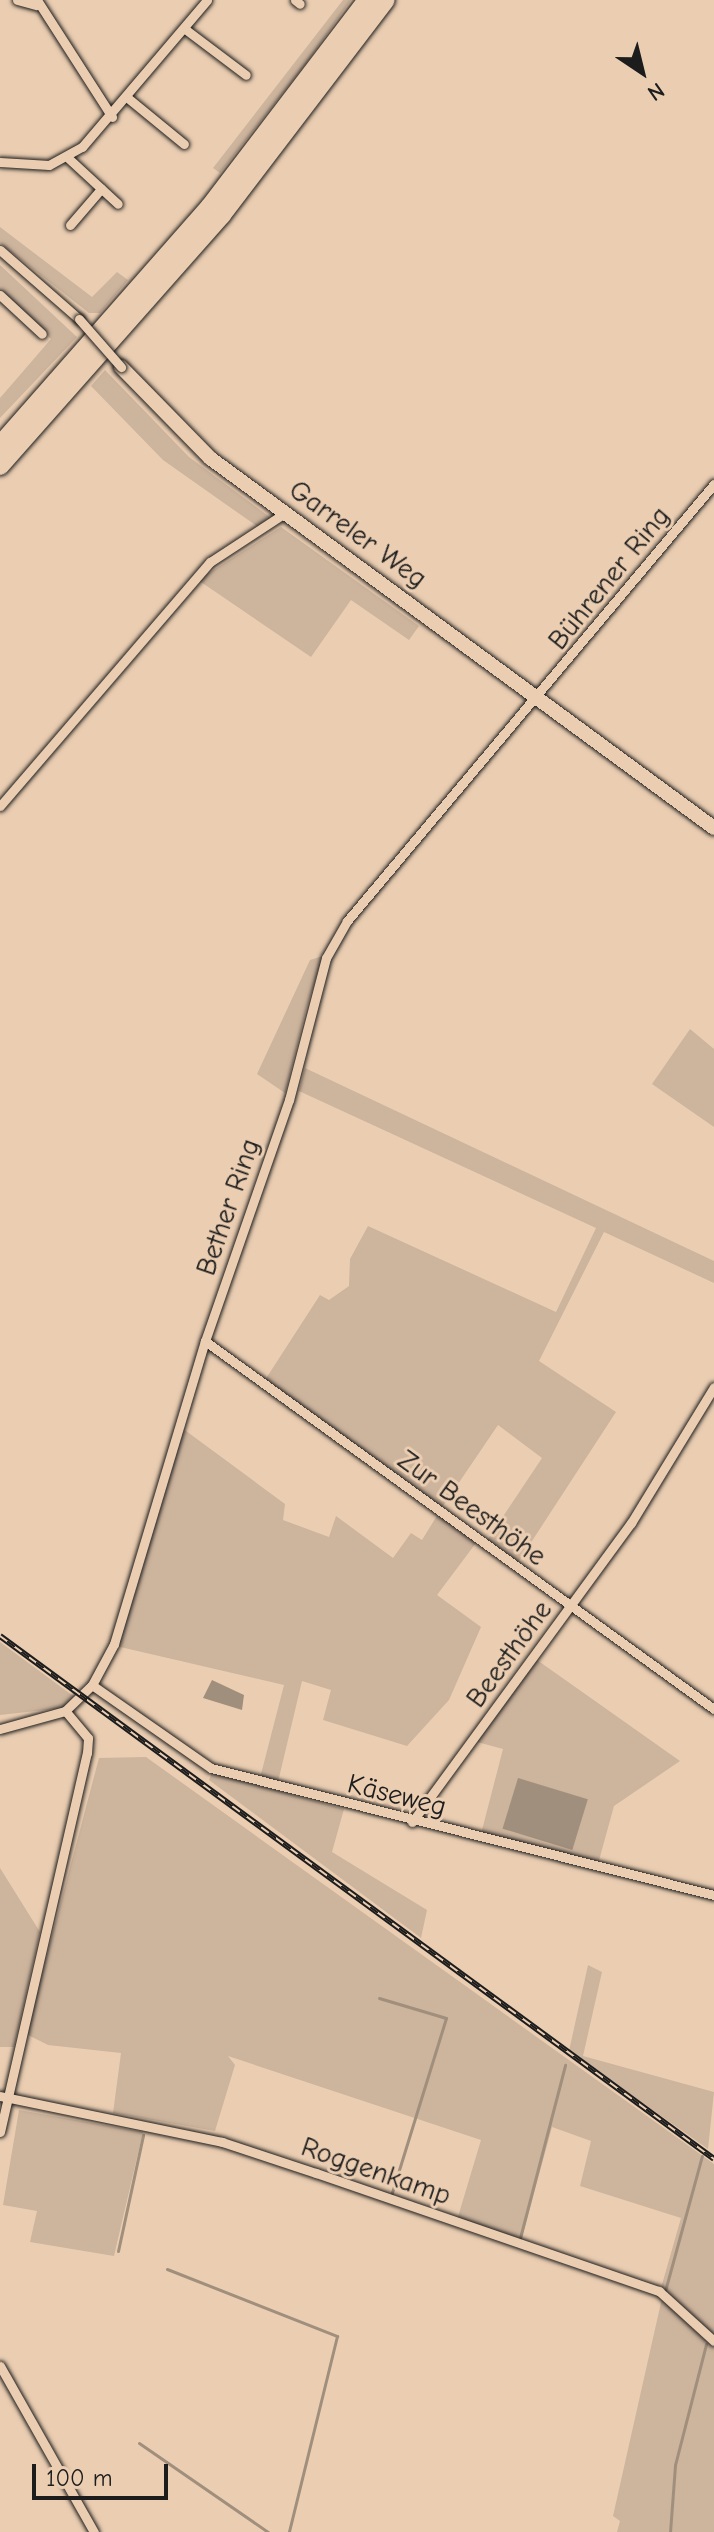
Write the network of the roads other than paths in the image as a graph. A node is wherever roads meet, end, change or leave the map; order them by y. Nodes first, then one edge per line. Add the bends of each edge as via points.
1 (17, 0) edge
2 (207, 0) edge
3 (367, 0) edge
4 (386, 0) edge
5 (37, 3) edge
6 (185, 29) junction
7 (246, 75) dead end
8 (129, 99) junction
9 (112, 117) junction
10 (184, 144) dead end
11 (67, 157) junction
12 (0, 162) edge
13 (101, 189) junction
14 (118, 204) dead end
15 (70, 225) dead end
16 (0, 250) edge
17 (0, 295) edge
18 (42, 334) dead end
19 (121, 367) joint
20 (0, 445) edge
21 (0, 466) edge
22 (714, 484) edge
23 (285, 513) junction
24 (536, 698) junction
25 (0, 806) edge
26 (714, 828) edge
27 (205, 1341) junction
28 (714, 1387) edge
29 (570, 1607) junction
30 (92, 1685) junction
31 (714, 1709) edge
32 (65, 1711) junction
33 (0, 1729) edge
34 (412, 1822) junction
35 (714, 1895) edge
36 (3, 2097) edge
37 (0, 2132) edge
38 (714, 2341) edge
39 (0, 2366) edge
40 (94, 2532) edge

1 - 5 street
2 - 6 street
3 - 20 highway via 210,206
4 - 21 highway via 194,250
5 - 9 street
6 - 7 street
6 - 8 street
8 - 9 street
8 - 10 street
9 - 11 street
11 - 12 street via 29,169
11 - 13 street
13 - 14 street
13 - 15 street
16 - 19 street, Garreler Weg, bridge via 79,319
17 - 18 street
19 - 23 street, Garreler Weg via 186,438
22 - 24 street, Bührener Ring
23 - 24 street, Garreler Weg
23 - 25 street via 210,562
24 - 26 street, Garreler Weg
24 - 27 street, Bether Ring via 347,921 326,958 289,1100
27 - 29 street, Zur Beesthöhe
27 - 30 street, Bether Ring via 114,1644
28 - 29 street, Beesthöhe
29 - 31 street, Zur Beesthöhe
29 - 34 street, Beesthöhe
30 - 32 street, Bether Ring
30 - 34 street, Käseweg via 211,1768
32 - 33 street, Bether Ring
32 - 36 street via 88,1738 87,1753
34 - 35 street, Käseweg
36 - 37 street
36 - 38 street, Roggenkamp via 222,2142 659,2291
39 - 40 street

